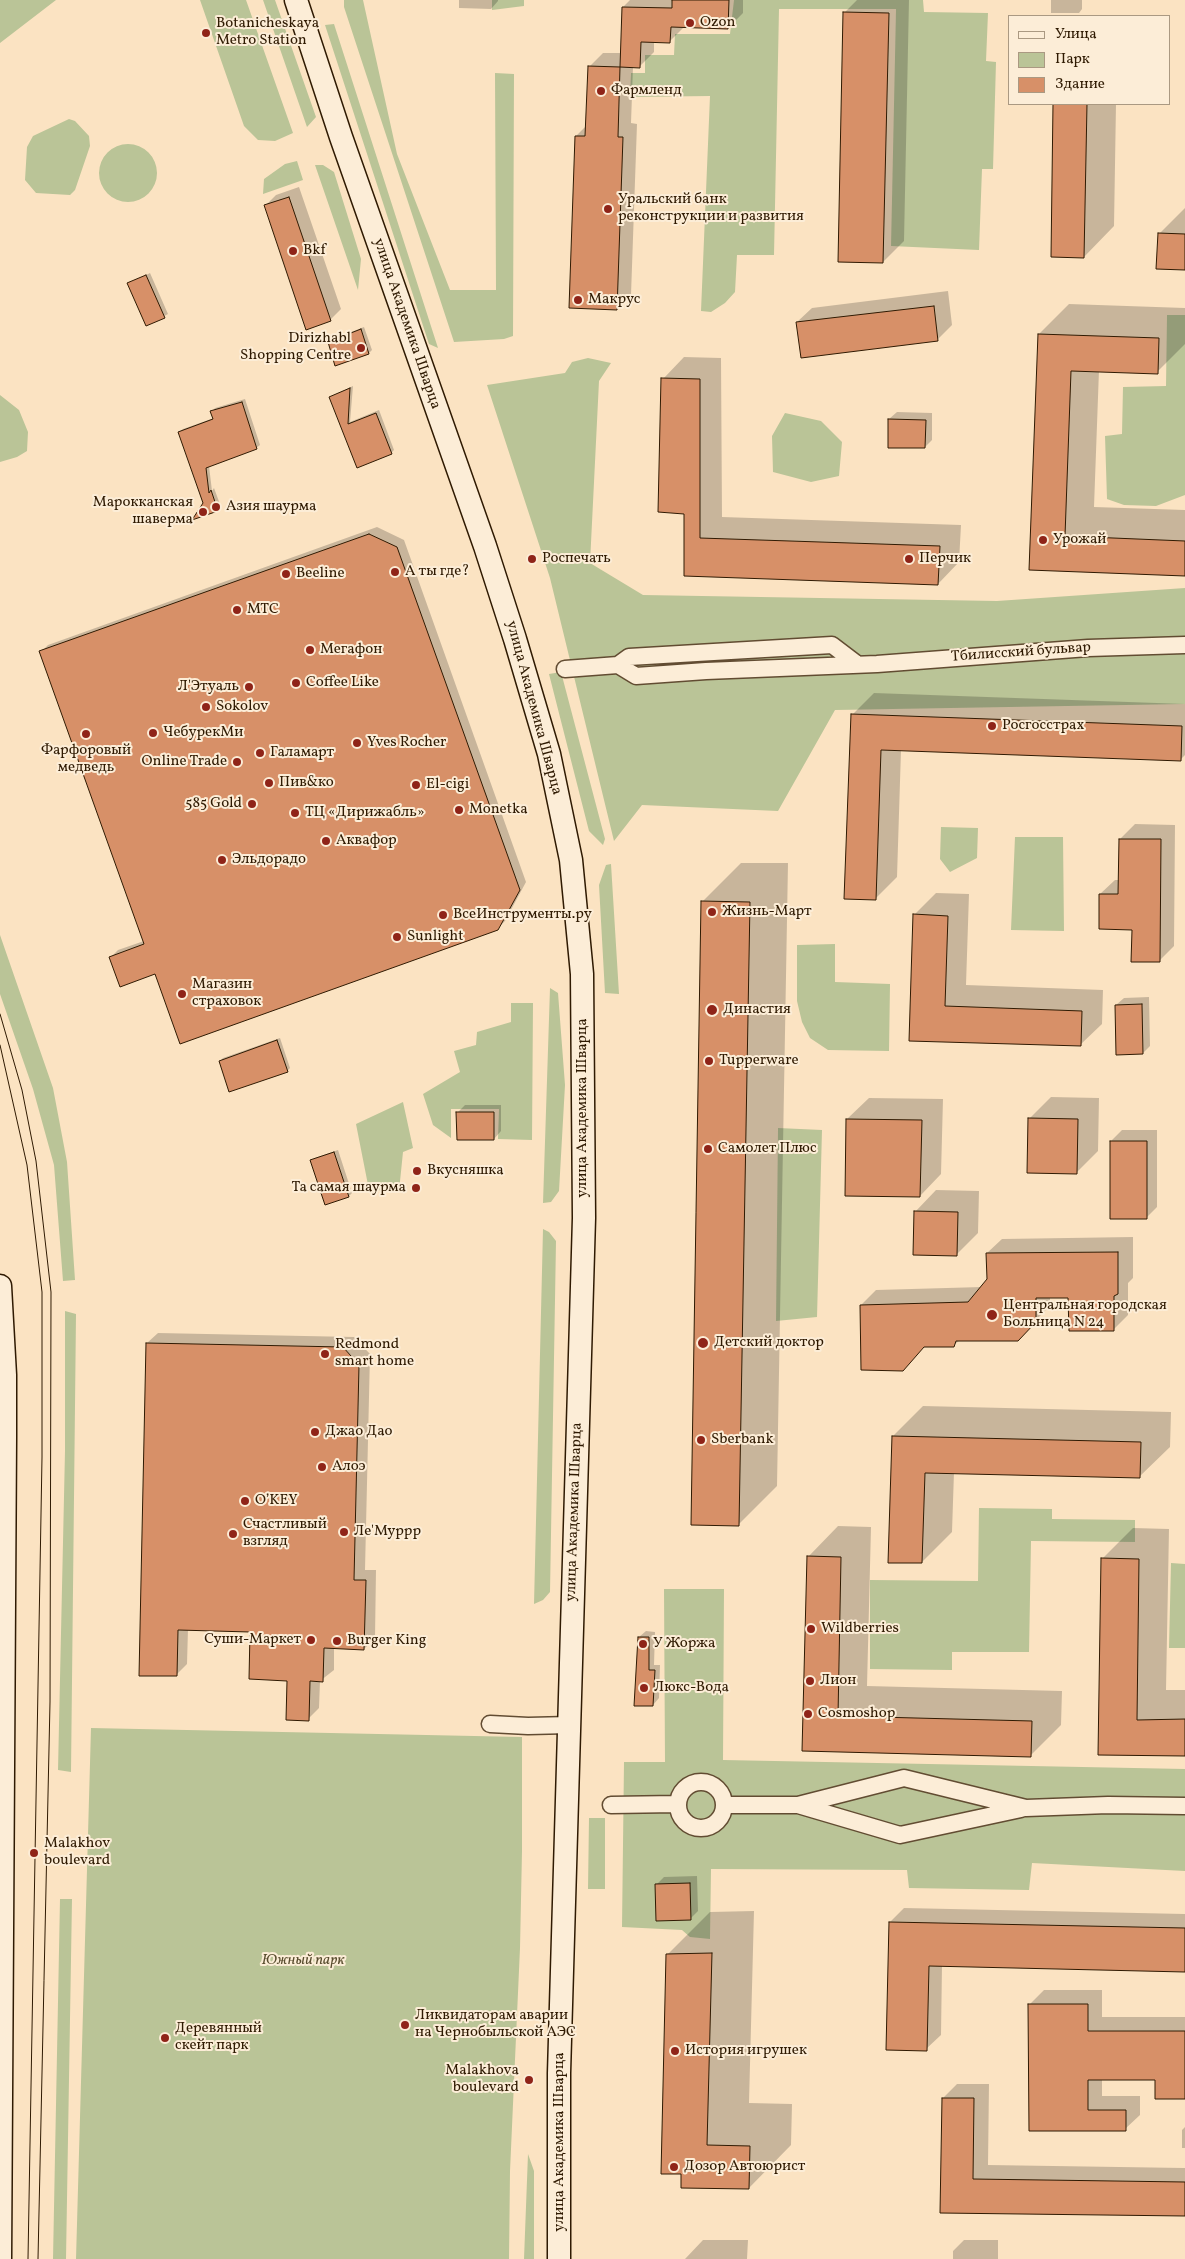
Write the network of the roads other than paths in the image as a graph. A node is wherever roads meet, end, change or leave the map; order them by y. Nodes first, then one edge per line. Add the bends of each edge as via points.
1 (296, 0) edge
2 (1185, 645) edge
3 (564, 669) dead end
4 (0, 1286) edge
5 (490, 1724) dead end
6 (570, 1725) junction
7 (676, 1804) junction
8 (611, 1805) dead end
9 (726, 1805) junction
10 (798, 1805) junction
11 (1185, 1806) edge
12 (1026, 1808) junction
13 (0, 2259) edge
14 (559, 2259) edge

1 - 6 street, улица Академика Шварца via 515,639 549,754 571,860 582,974 584,1218
2 - 3 street, Тбилисский бульвар via 636,676 618,665
4 - 13 street via 5,1428
5 - 6 street
6 - 14 street, улица Академика Шварца via 559,2073
7 - 8 street
7 - 9 street via 684,1787 701,1780 718,1787
7 - 9 street via 683,1822 701,1829 718,1822
9 - 10 street
10 - 12 street via 904,1778
10 - 12 street via 900,1835
11 - 12 street

